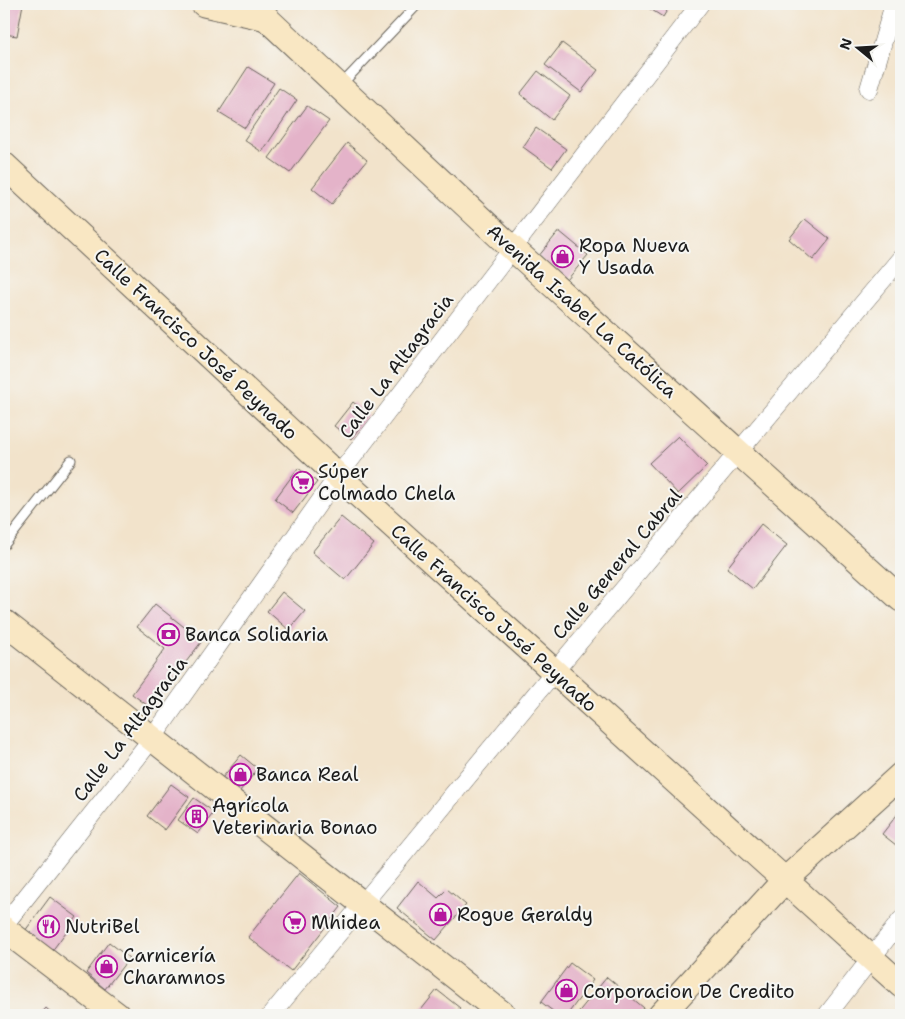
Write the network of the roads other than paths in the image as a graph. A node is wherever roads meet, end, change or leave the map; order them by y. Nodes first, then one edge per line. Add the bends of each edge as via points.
1 (204, 4) edge
2 (418, 4) edge
3 (700, 4) edge
4 (894, 4) edge
5 (259, 11) edge
6 (340, 86) junction
7 (869, 89) dead end
8 (4, 165) edge
9 (512, 248) junction
10 (901, 258) edge
11 (738, 453) junction
12 (71, 460) dead end
13 (338, 476) junction
14 (4, 545) edge
15 (901, 599) edge
16 (4, 622) edge
17 (554, 672) junction
18 (152, 740) junction
19 (901, 775) edge
20 (784, 881) junction
21 (362, 903) junction
22 (901, 920) edge
23 (4, 925) edge
24 (4, 929) edge
25 (871, 958) junction
26 (901, 985) edge
27 (117, 1015) edge
28 (271, 1015) edge
29 (504, 1015) edge
30 (661, 1015) edge
31 (827, 1015) edge

1 - 5 street, Avenida Isabel La Católica
2 - 6 lane
3 - 9 street, Calle La Altagracia
4 - 7 street
5 - 6 street, Avenida Isabel La Católica
6 - 9 street, Avenida Isabel La Católica
8 - 13 street, Calle Francisco José Peynado
9 - 11 street, Avenida Isabel La Católica
9 - 13 street, Calle La Altagracia
10 - 11 street, Calle General Cabral
11 - 15 street, Avenida Isabel La Católica
11 - 17 street, Calle General Cabral
12 - 14 lane
13 - 17 street, Calle Francisco José Peynado
13 - 18 street, Calle La Altagracia
16 - 18 street
17 - 20 street, Calle Francisco José Peynado
17 - 21 street, Calle General Cabral
18 - 21 street
18 - 23 street, Calle La Altagracia
19 - 20 street
20 - 25 street, Calle Francisco José Peynado
20 - 30 street
21 - 28 street, Calle General Cabral
21 - 29 street
22 - 25 street
24 - 27 street
25 - 26 street, Calle Francisco José Peynado
25 - 31 street

